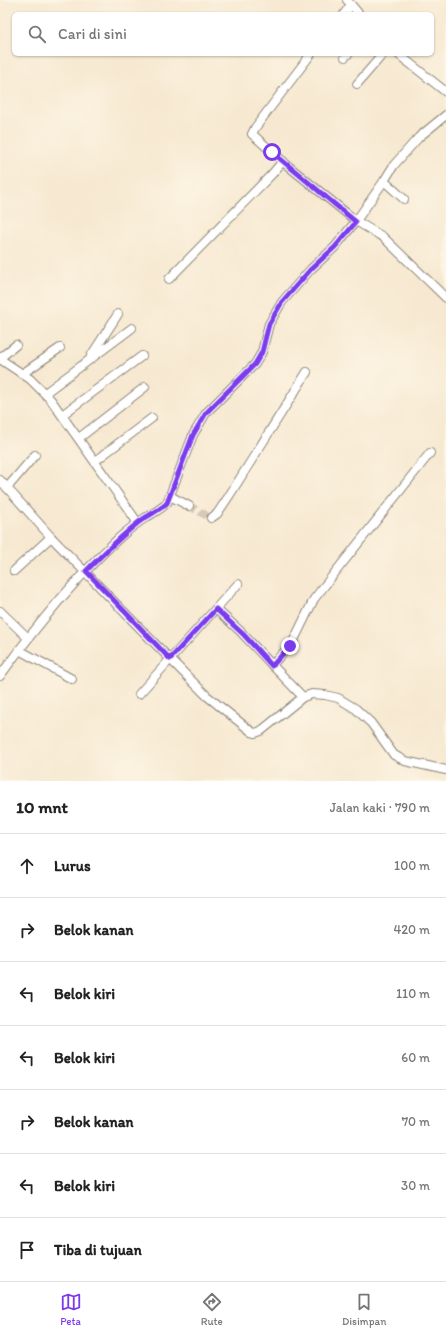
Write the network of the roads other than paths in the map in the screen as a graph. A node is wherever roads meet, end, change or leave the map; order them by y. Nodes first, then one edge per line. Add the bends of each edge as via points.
1 (349, 3) edge
2 (356, 12) edge
3 (310, 56) edge
4 (381, 56) edge
5 (401, 56) edge
6 (357, 84) dead end
7 (446, 92) edge
8 (446, 115) edge
9 (282, 161) junction
10 (384, 181) junction
11 (404, 199) dead end
12 (356, 222) junction
13 (169, 278) dead end
14 (446, 298) edge
15 (118, 314) dead end
16 (132, 328) dead end
17 (16, 345) dead end
18 (60, 348) dead end
19 (142, 356) dead end
20 (0, 358) edge
21 (87, 361) junction
22 (307, 372) dead end
23 (22, 374) junction
24 (145, 387) dead end
25 (45, 393) junction
26 (62, 415) junction
27 (152, 418) dead end
28 (79, 438) junction
29 (430, 453) dead end
30 (35, 455) dead end
31 (94, 461) junction
32 (0, 480) edge
33 (7, 488) junction
34 (170, 496) junction
35 (189, 506) tunnel mouth
36 (211, 518) dead end
37 (138, 523) junction
38 (51, 537) junction
39 (14, 571) dead end
40 (86, 571) junction
41 (238, 584) dead end
42 (216, 609) junction
43 (0, 612) edge
44 (28, 638) junction
45 (19, 650) junction
46 (170, 659) junction
47 (272, 666) junction
48 (0, 676) edge
49 (72, 679) dead end
50 (139, 694) dead end
51 (303, 697) junction
52 (446, 770) edge

1 - 2 street
3 - 9 street via 252,133
4 - 6 street
5 - 7 street
8 - 10 street via 409,148
9 - 12 street
9 - 13 street
10 - 11 street
10 - 12 street
12 - 14 street via 383,237
12 - 34 street via 290,292 269,324 262,352 255,364 206,413 193,435
15 - 21 street
16 - 21 street
17 - 20 street
18 - 23 street
19 - 26 street
20 - 23 street
21 - 25 street
22 - 36 street via 230,496
23 - 25 street
24 - 28 street
25 - 26 street
26 - 28 street
27 - 31 street
28 - 31 street
29 - 47 street via 314,599 293,642
30 - 33 street
31 - 37 street
32 - 33 street
33 - 38 street
34 - 35 street
34 - 37 street via 162,508
37 - 40 street
38 - 39 street
38 - 40 street
40 - 44 street
40 - 46 street
41 - 42 street
42 - 46 street
42 - 47 street
43 - 44 street
44 - 45 street
45 - 48 street
45 - 49 street
46 - 50 street
46 - 51 street via 207,696 255,733
47 - 51 street
51 - 52 street via 312,694 338,698 356,709 371,723 394,756

